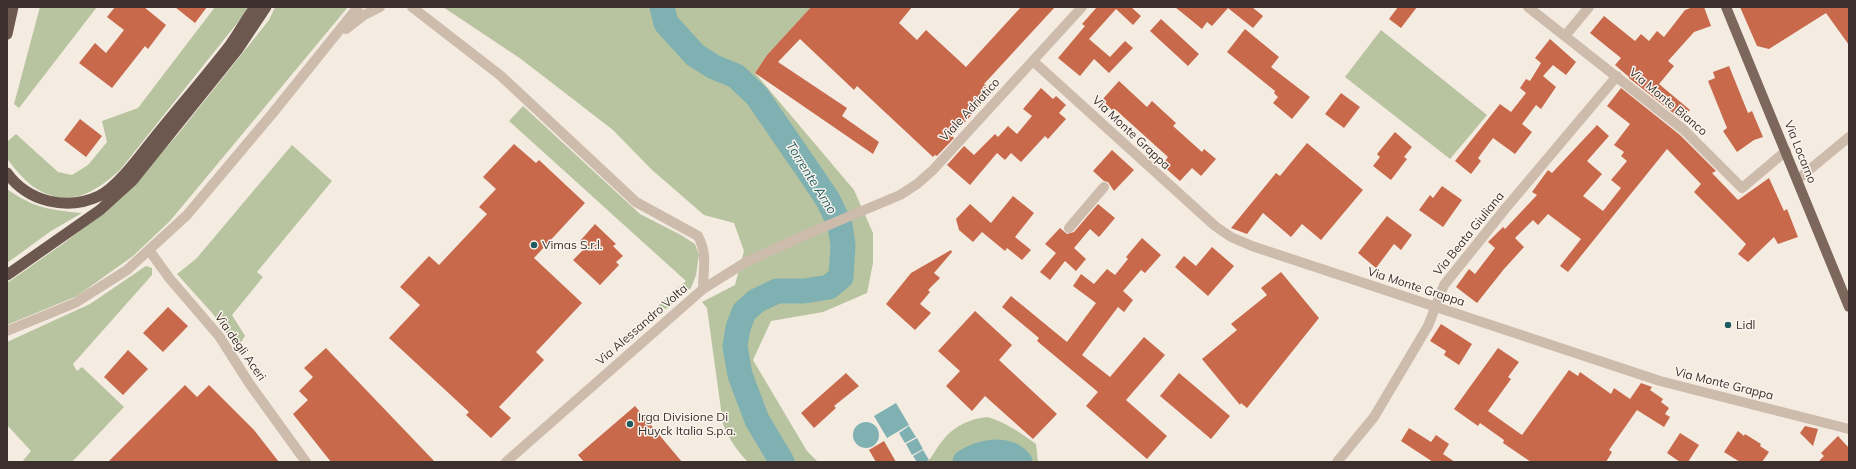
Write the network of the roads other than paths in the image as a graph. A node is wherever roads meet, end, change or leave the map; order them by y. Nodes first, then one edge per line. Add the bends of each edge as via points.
1 (13, 7) edge
2 (255, 7) edge
3 (266, 7) edge
4 (358, 7) edge
5 (380, 7) edge
6 (412, 7) edge
7 (1082, 7) edge
8 (1528, 7) edge
9 (1589, 7) edge
10 (1726, 7) edge
11 (7, 34) edge
12 (1565, 36) junction
13 (334, 38) junction
14 (1033, 61) junction
15 (1617, 76) junction
16 (1849, 137) edge
17 (1786, 151) junction
18 (7, 173) edge
19 (1797, 180) junction
20 (1104, 187) dead end
21 (1069, 228) dead end
22 (812, 232) joint
23 (149, 250) junction
24 (7, 275) edge
25 (703, 289) junction
26 (1849, 306) edge
27 (1435, 308) junction
28 (7, 331) edge
29 (1849, 420) edge
30 (1837, 426) junction
31 (1849, 429) edge
32 (306, 462) edge
33 (506, 462) edge
34 (1337, 462) edge

1 - 11 highway
2 - 18 highway via 230,45 125,175 100,196 78,203 54,203 32,195 13,181
3 - 24 highway via 238,49 132,181 100,210
4 - 13 street
5 - 13 street via 364,15
6 - 25 street via 501,76 636,202 698,236 706,257
7 - 14 street, Viale Adriatico
8 - 12 street, Via Monte Bianco
9 - 12 street
10 - 17 main road, Via Locarno
12 - 15 street, Via Monte Bianco
13 - 23 street via 187,215
14 - 22 street, Viale Adriatico via 917,184 900,195
14 - 27 street, Via Monte Grappa via 1179,195 1231,237
15 - 17 street, Via Monte Bianco via 1684,130 1742,188
15 - 27 street, Via Beata Giuliana via 1444,285
16 - 19 street
17 - 19 main road, Via Locarno
19 - 26 main road, Via Locarno
20 - 21 street
22 - 25 street, Via Alessandro Volta via 746,262
23 - 28 street via 127,270 75,303
23 - 32 street, Via degli Aceri via 170,279 219,336 249,383
25 - 33 street, Via Alessandro Volta
27 - 30 street, Via Monte Grappa via 1660,381
27 - 34 street, Via Beata Giuliana via 1428,326 1374,417
29 - 30 street
30 - 31 street, Via Monte Grappa

